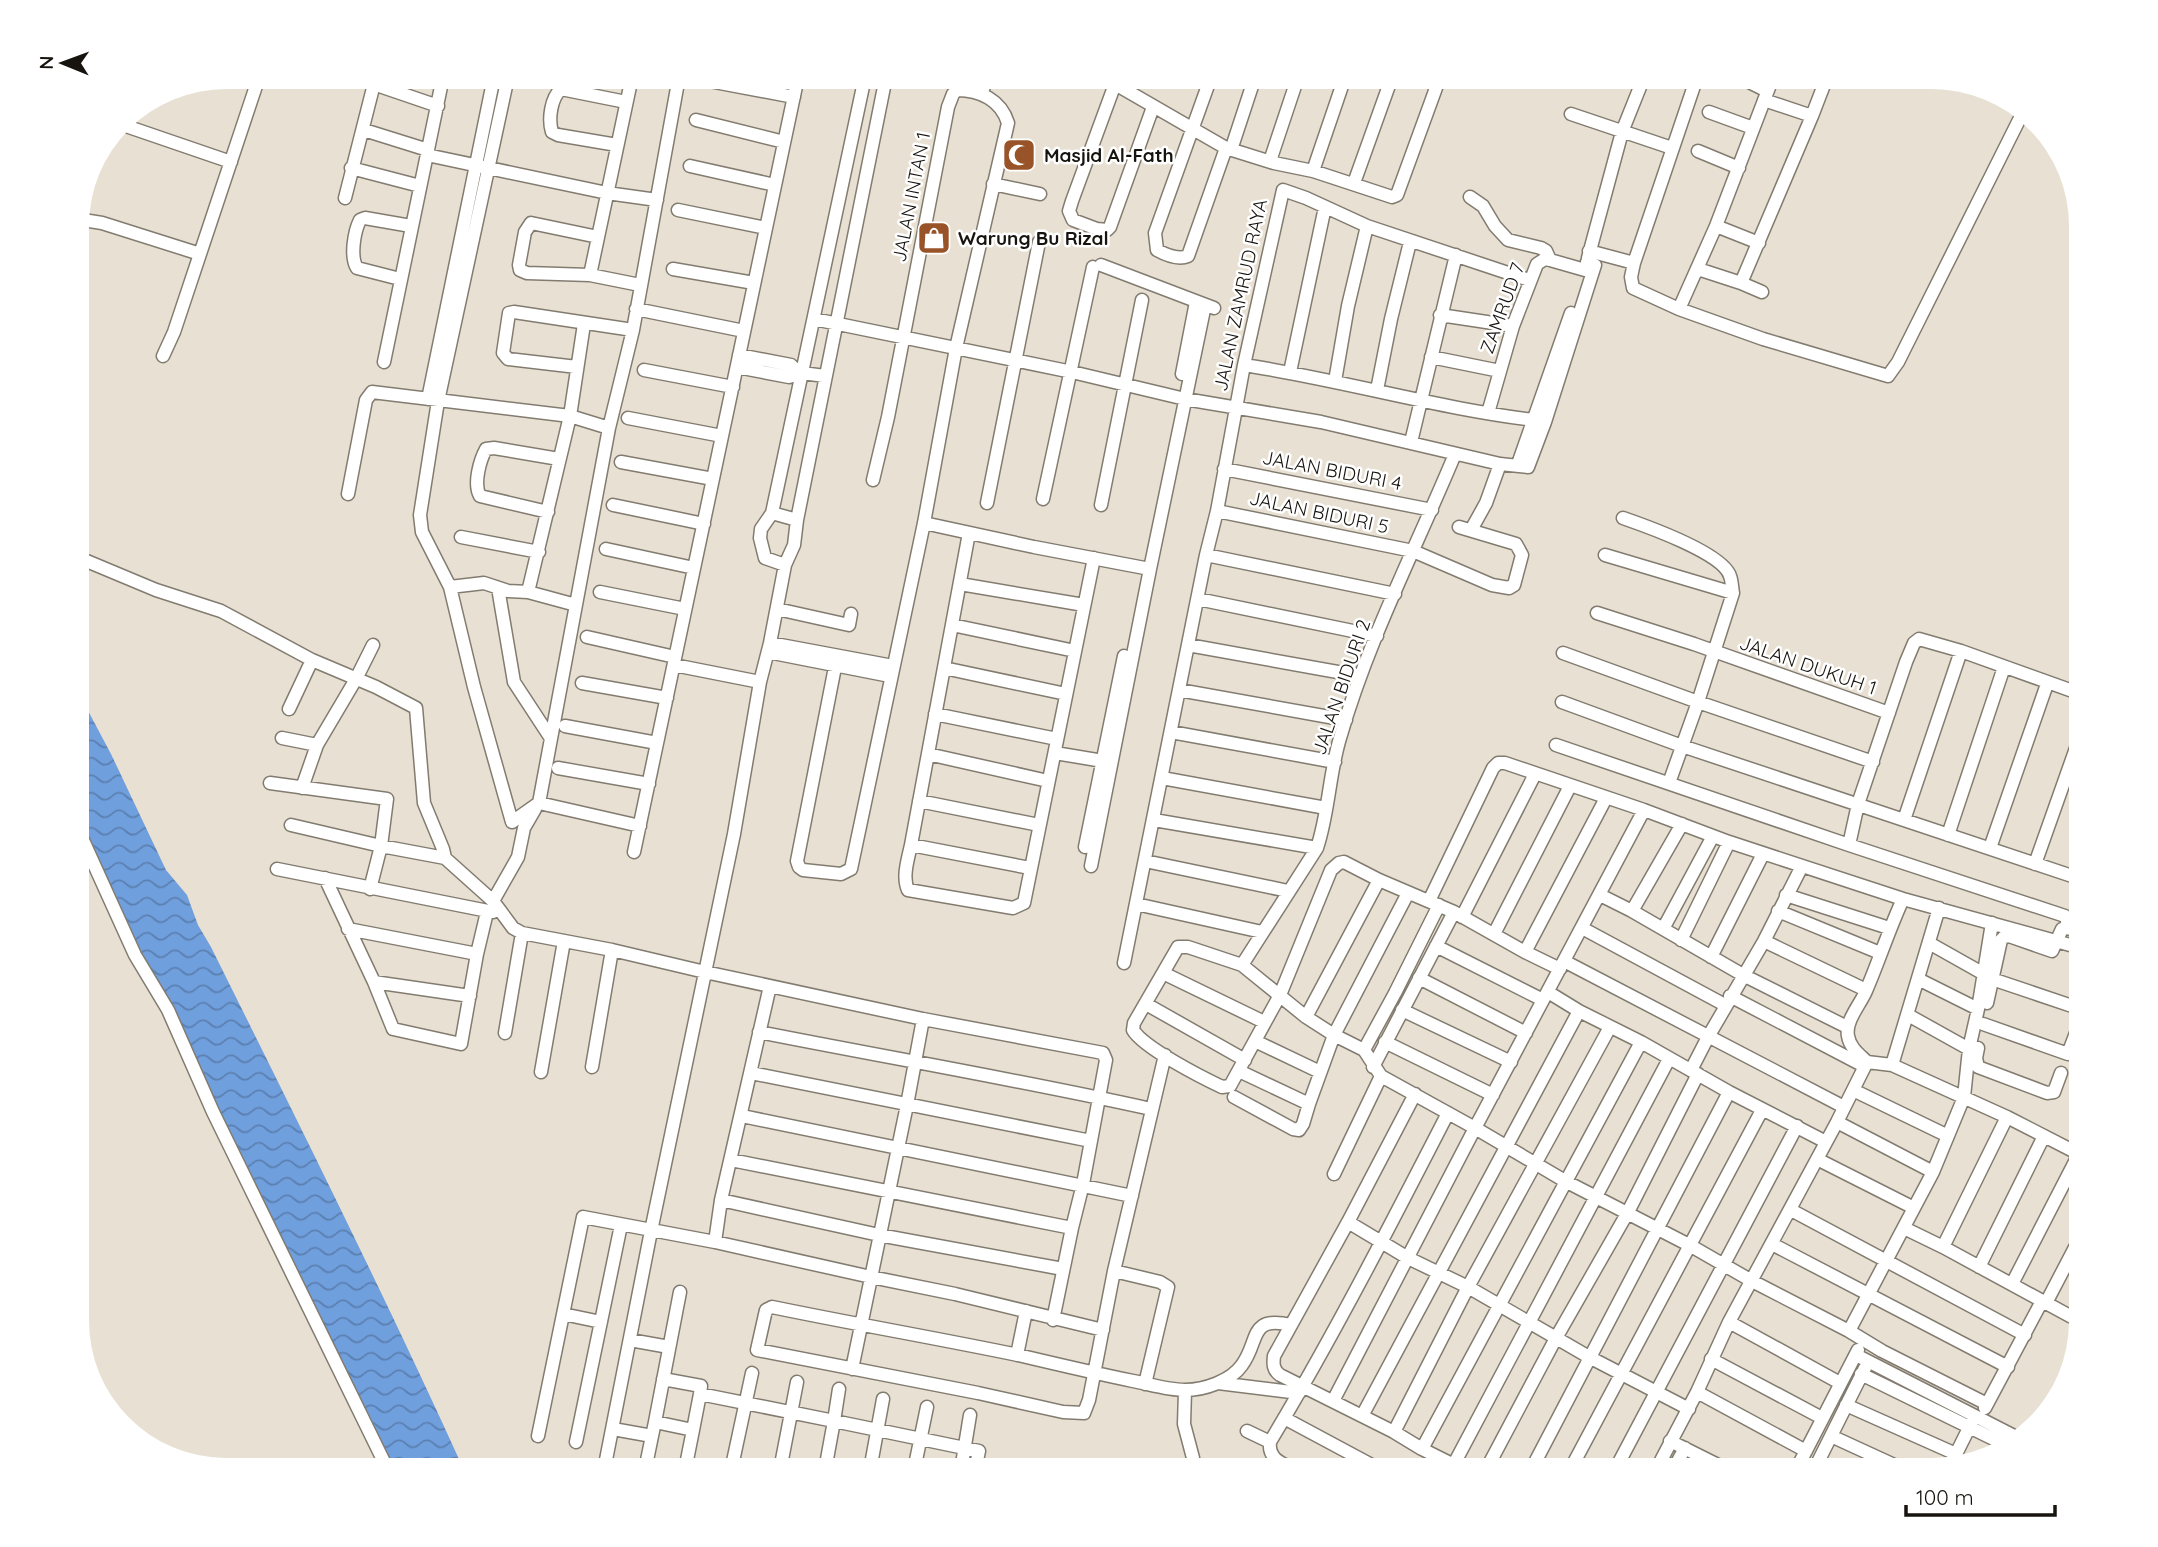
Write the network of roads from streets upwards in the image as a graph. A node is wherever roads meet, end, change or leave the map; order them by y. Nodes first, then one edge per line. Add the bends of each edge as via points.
1 (1113, 89) edge
2 (1123, 89) edge
3 (1206, 89) edge
4 (1250, 89) edge
5 (1294, 89) edge
6 (1341, 89) edge
7 (1388, 89) edge
8 (1436, 89) edge
9 (1636, 89) edge
10 (1693, 89) edge
11 (1757, 89) edge
12 (1768, 89) edge
13 (1822, 89) edge
14 (255, 90) edge
15 (373, 90) edge
16 (389, 90) edge
17 (441, 90) edge
18 (492, 90) edge
19 (504, 90) edge
20 (629, 90) edge
21 (677, 90) edge
22 (755, 90) edge
23 (795, 90) edge
24 (862, 90) edge
25 (884, 90) edge
26 (983, 90) edge
27 (981, 94) junction
28 (1766, 95) junction
29 (794, 97) junction
30 (626, 102) junction
31 (438, 106) junction
32 (1153, 107) junction
33 (1709, 112) dead end
34 (1571, 114) dead end
35 (1812, 116) junction
36 (696, 120) dead end
37 (2019, 121) edge
38 (131, 128) edge
39 (1753, 128) junction
40 (364, 130) junction
41 (1192, 130) junction
42 (1622, 132) junction
43 (784, 142) junction
44 (617, 145) junction
45 (1672, 148) junction
46 (1228, 149) junction
47 (1698, 151) dead end
48 (428, 153) junction
49 (1270, 161) junction
50 (231, 162) junction
51 (690, 166) dead end
52 (483, 167) junction
53 (351, 168) junction
54 (1739, 168) junction
55 (1313, 171) junction
56 (1354, 183) junction
57 (993, 184) junction
58 (775, 185) junction
59 (420, 186) junction
60 (607, 193) junction
61 (1040, 194) dead end
62 (1470, 197) dead end
63 (345, 198) dead end
64 (657, 200) junction
65 (1325, 207) junction
66 (678, 210) dead end
67 (90, 221) edge
68 (411, 226) junction
69 (1367, 226) junction
70 (1716, 226) junction
71 (766, 228) junction
72 (598, 237) junction
73 (1039, 242) dead end
74 (1410, 242) junction
75 (1759, 243) junction
76 (200, 254) junction
77 (1455, 256) junction
78 (1550, 260) junction
79 (1587, 261) junction
80 (1634, 263) junction
81 (673, 269) dead end
82 (1698, 269) junction
83 (590, 275) junction
84 (400, 279) junction
85 (1529, 280) junction
86 (754, 283) junction
87 (1741, 283) junction
88 (640, 285) junction
89 (1762, 292) dead end
90 (1142, 300) dead end
91 (636, 309) junction
92 (1679, 309) junction
93 (1440, 315) junction
94 (814, 319) junction
95 (836, 323) junction
96 (584, 324) junction
97 (1513, 326) junction
98 (633, 330) junction
99 (744, 331) junction
100 (902, 338) junction
101 (956, 348) junction
102 (163, 356) dead end
103 (1431, 357) junction
104 (738, 361) junction
105 (1014, 361) junction
106 (384, 362) dead end
107 (1244, 365) junction
108 (578, 367) junction
109 (644, 370) dead end
110 (1500, 371) junction
111 (1072, 372) junction
112 (1290, 372) junction
113 (800, 373) junction
114 (825, 376) junction
115 (1335, 381) junction
116 (1125, 385) junction
117 (733, 387) junction
118 (1377, 390) junction
119 (1182, 392) junction
120 (433, 400) junction
121 (1421, 400) junction
122 (1236, 408) junction
123 (1488, 412) junction
124 (570, 416) junction
125 (628, 418) dead end
126 (1540, 421) junction
127 (610, 428) junction
128 (722, 436) junction
129 (1411, 442) junction
130 (1455, 454) junction
131 (559, 458) junction
132 (621, 462) dead end
133 (1500, 464) junction
134 (1224, 469) junction
135 (713, 479) junction
136 (873, 480) dead end
137 (348, 494) dead end
138 (1043, 499) dead end
139 (987, 503) dead end
140 (613, 505) dead end
141 (1101, 505) dead end
142 (1432, 510) junction
143 (1217, 511) junction
144 (548, 512) junction
145 (772, 513) junction
146 (1623, 518) dead end
147 (797, 520) junction
148 (924, 523) junction
149 (704, 524) junction
150 (969, 533) junction
151 (461, 537) dead end
152 (606, 550) dead end
153 (1413, 551) junction
154 (539, 552) junction
155 (1206, 555) junction
156 (1605, 555) dead end
157 (1094, 558) junction
158 (90, 562) edge
159 (785, 565) junction
160 (694, 568) junction
161 (1146, 568) junction
162 (960, 584) junction
163 (450, 587) junction
164 (498, 588) junction
165 (528, 592) junction
166 (600, 592) dead end
167 (1733, 593) junction
168 (1395, 594) junction
169 (1198, 599) junction
170 (576, 605) junction
171 (1084, 605) junction
172 (777, 609) junction
173 (685, 610) junction
174 (1597, 613) dead end
175 (851, 614) dead end
176 (952, 625) junction
177 (1377, 636) junction
178 (587, 637) dead end
179 (373, 645) dead end
180 (1188, 645) junction
181 (769, 648) junction
182 (1075, 651) junction
183 (1961, 651) junction
184 (1563, 653) dead end
185 (1715, 653) junction
186 (312, 660) junction
187 (675, 661) junction
188 (835, 667) junction
189 (2004, 667) junction
190 (944, 668) junction
191 (892, 671) junction
192 (1360, 676) junction
193 (356, 678) junction
194 (760, 682) junction
195 (582, 683) dead end
196 (1123, 683) junction
197 (2048, 684) junction
198 (1179, 690) junction
199 (2069, 690) edge
200 (1066, 694) junction
201 (667, 698) junction
202 (1562, 702) dead end
203 (1698, 702) junction
204 (289, 709) dead end
205 (1889, 713) junction
206 (935, 714) junction
207 (1346, 720) junction
208 (565, 726) dead end
209 (1171, 732) junction
210 (550, 737) junction
211 (282, 738) dead end
212 (1057, 739) junction
213 (657, 743) junction
214 (1556, 745) dead end
215 (317, 746) junction
216 (1682, 746) junction
217 (1055, 753) junction
218 (928, 754) junction
219 (1103, 761) junction
220 (1335, 762) junction
221 (1873, 762) junction
222 (558, 768) dead end
223 (2069, 768) edge
224 (1535, 774) junction
225 (1163, 778) junction
226 (1048, 781) junction
227 (270, 783) dead end
228 (1669, 783) junction
229 (649, 785) junction
230 (1570, 786) junction
231 (302, 788) junction
232 (1606, 798) junction
233 (1100, 799) junction
234 (919, 801) junction
235 (539, 803) junction
236 (1858, 804) junction
237 (1326, 808) junction
238 (1644, 810) junction
239 (1154, 820) junction
240 (1904, 820) junction
241 (1682, 824) junction
242 (290, 825) dead end
243 (1039, 825) junction
244 (640, 826) junction
245 (1948, 835) junction
246 (1713, 836) junction
247 (1729, 842) junction
248 (911, 845) junction
249 (1849, 845) junction
250 (380, 846) junction
251 (1085, 847) dead end
252 (1317, 848) junction
253 (1990, 848) junction
254 (634, 852) dead end
255 (1763, 853) junction
256 (90, 856) edge
257 (445, 858) junction
258 (1145, 861) junction
259 (2035, 864) junction
260 (1091, 866) dead end
261 (1802, 866) junction
262 (1030, 868) junction
263 (277, 869) dead end
264 (2069, 872) edge
265 (325, 878) junction
266 (1379, 880) junction
267 (370, 888) junction
268 (1288, 891) junction
269 (1408, 893) junction
270 (1600, 895) junction
271 (1786, 895) junction
272 (1903, 899) junction
273 (1434, 903) junction
274 (1136, 904) junction
275 (1939, 908) junction
276 (493, 909) junction
277 (1632, 911) junction
278 (1778, 911) junction
279 (1458, 915) junction
280 (1992, 923) junction
281 (1582, 928) junction
282 (1889, 928) junction
283 (2067, 928) joint
284 (348, 929) junction
285 (1663, 929) junction
286 (1426, 930) junction
287 (1262, 932) junction
288 (522, 933) junction
289 (1494, 934) junction
290 (1681, 940) junction
291 (564, 941) junction
292 (1438, 941) junction
293 (1763, 941) junction
294 (2057, 941) junction
295 (1929, 943) junction
296 (2069, 944) edge
297 (612, 950) junction
298 (1525, 952) junction
299 (1880, 953) junction
300 (477, 954) junction
301 (1711, 957) junction
302 (1124, 963) dead end
303 (1242, 965) junction
304 (1562, 965) junction
305 (705, 972) junction
306 (1163, 973) junction
307 (1744, 975) junction
308 (1988, 977) junction
309 (1419, 978) junction
310 (1918, 979) junction
311 (374, 982) junction
312 (770, 986) junction
313 (1866, 990) junction
314 (1280, 995) junction
315 (470, 996) junction
316 (1546, 996) junction
317 (1728, 1001) junction
318 (1146, 1004) junction
319 (2069, 1005) edge
320 (1978, 1009) junction
321 (1402, 1010) junction
322 (1579, 1011) junction
323 (1908, 1015) junction
324 (1306, 1017) junction
325 (923, 1019) junction
326 (1264, 1022) junction
327 (1983, 1024) junction
328 (1610, 1027) junction
329 (1847, 1027) junction
330 (759, 1032) junction
331 (1526, 1033) junction
332 (505, 1034) dead end
333 (1334, 1035) junction
334 (1707, 1037) junction
335 (1255, 1041) junction
336 (1385, 1042) junction
337 (1641, 1042) junction
338 (1969, 1049) junction
339 (1364, 1051) junction
340 (2069, 1051) edge
341 (1165, 1055) junction
342 (1669, 1059) junction
343 (1511, 1062) junction
344 (914, 1063) junction
345 (1866, 1064) junction
346 (1242, 1065) junction
347 (1892, 1065) junction
348 (592, 1068) dead end
349 (1377, 1071) junction
350 (541, 1072) dead end
351 (1320, 1072) junction
352 (1695, 1072) junction
353 (751, 1073) junction
354 (2062, 1073) dead end
355 (1853, 1090) junction
356 (1729, 1092) junction
357 (1415, 1094) junction
358 (1493, 1095) junction
359 (1234, 1097) dead end
360 (1964, 1097) junction
361 (1098, 1098) junction
362 (1309, 1104) junction
363 (907, 1105) junction
364 (1844, 1107) junction
365 (1151, 1110) junction
366 (1762, 1110) junction
367 (1448, 1113) junction
368 (742, 1116) junction
369 (2007, 1117) junction
370 (1837, 1122) junction
371 (1797, 1126) junction
372 (1475, 1128) junction
373 (1948, 1136) junction
374 (2044, 1136) junction
375 (1091, 1141) junction
376 (1826, 1142) junction
377 (1506, 1148) junction
378 (897, 1149) junction
379 (2069, 1149) edge
380 (1817, 1159) junction
381 (731, 1160) junction
382 (1535, 1164) junction
383 (1933, 1172) junction
384 (1334, 1174) dead end
385 (2069, 1176) edge
386 (1565, 1181) junction
387 (1083, 1184) junction
388 (889, 1193) junction
389 (1132, 1196) junction
390 (1596, 1196) junction
391 (722, 1200) junction
392 (1914, 1208) junction
393 (1791, 1210) junction
394 (1628, 1212) junction
395 (1348, 1222) junction
396 (621, 1225) junction
397 (1072, 1228) junction
398 (1657, 1228) junction
399 (1904, 1228) junction
400 (651, 1231) junction
401 (879, 1235) junction
402 (715, 1242) junction
403 (1382, 1242) junction
404 (1772, 1244) junction
405 (1691, 1246) junction
406 (1942, 1247) junction
407 (2069, 1257) edge
408 (1408, 1258) junction
409 (1885, 1262) junction
410 (1724, 1264) junction
411 (1979, 1267) junction
412 (1063, 1269) junction
413 (1114, 1271) junction
414 (1438, 1272) junction
415 (871, 1277) junction
416 (1752, 1281) junction
417 (2012, 1284) junction
418 (1468, 1287) junction
419 (680, 1292) dead end
420 (1868, 1295) junction
421 (2044, 1302) junction
422 (1500, 1307) junction
423 (1026, 1311) junction
424 (563, 1314) junction
425 (2069, 1314) edge
426 (1054, 1320) junction
427 (601, 1322) junction
428 (1729, 1322) junction
429 (1530, 1323) junction
430 (861, 1325) junction
431 (1291, 1325) junction
432 (1103, 1331) junction
433 (1849, 1331) junction
434 (2025, 1335) junction
435 (1556, 1338) junction
436 (630, 1340) junction
437 (1864, 1341) junction
438 (670, 1348) junction
439 (1017, 1355) junction
440 (1856, 1355) junction
441 (1589, 1357) junction
442 (1895, 1357) junction
443 (1711, 1359) junction
444 (1869, 1362) junction
445 (2007, 1367) junction
446 (852, 1369) junction
447 (1888, 1371) junction
448 (752, 1373) dead end
449 (1096, 1373) junction
450 (1623, 1374) junction
451 (1861, 1374) junction
452 (663, 1379) junction
453 (797, 1382) dead end
454 (1217, 1383) junction
455 (1840, 1383) junction
456 (1145, 1384) junction
457 (839, 1389) dead end
458 (1301, 1390) junction
459 (1185, 1391) junction
460 (1656, 1392) junction
461 (1698, 1392) junction
462 (700, 1394) junction
463 (883, 1398) dead end
464 (1333, 1401) junction
465 (745, 1403) junction
466 (1987, 1404) junction
467 (1846, 1405) junction
468 (927, 1407) dead end
469 (1689, 1409) junction
470 (791, 1412) junction
471 (970, 1415) dead end
472 (1362, 1416) junction
473 (1284, 1418) junction
474 (1822, 1418) junction
475 (834, 1421) junction
476 (1975, 1421) junction
477 (655, 1422) junction
478 (613, 1429) junction
479 (693, 1430) junction
480 (877, 1430) junction
481 (1247, 1431) dead end
482 (1394, 1432) junction
483 (2009, 1434) edge
484 (537, 1436) dead end
485 (652, 1436) junction
486 (1831, 1436) junction
487 (921, 1439) junction
488 (1670, 1441) junction
489 (576, 1442) dead end
490 (1270, 1442) junction
491 (1996, 1442) edge
492 (964, 1448) junction
493 (1685, 1448) junction
494 (1422, 1449) junction
495 (1806, 1451) junction
496 (1955, 1456) edge
497 (1947, 1457) edge
498 (382, 1458) edge
499 (607, 1458) edge
500 (647, 1458) edge
501 (687, 1458) edge
502 (734, 1458) edge
503 (782, 1458) edge
504 (827, 1458) edge
505 (872, 1458) edge
506 (917, 1458) edge
507 (963, 1458) edge
508 (977, 1458) edge
509 (1193, 1458) edge
510 (1275, 1458) edge
511 (1359, 1458) edge
512 (1436, 1458) edge
513 (1454, 1458) edge
514 (1492, 1458) edge
515 (1537, 1458) edge
516 (1577, 1458) edge
517 (1621, 1458) edge
518 (1662, 1458) edge
519 (1680, 1458) edge
520 (1705, 1458) edge
521 (1802, 1458) edge
522 (1820, 1458) edge
523 (1879, 1458) edge

1 - 32 street via 1072,201 1069,211 1073,220 1097,229 1110,227
2 - 32 street
3 - 41 street
4 - 46 street
5 - 49 street
6 - 55 street
7 - 56 street
8 - 56 street via 1397,195
9 - 42 street
10 - 45 street
11 - 28 street
12 - 28 street
13 - 35 street
14 - 50 street
15 - 40 street
16 - 31 street
17 - 31 street
18 - 52 street
19 - 52 street
20 - 30 street
21 - 64 street
22 - 29 street
23 - 29 street
24 - 94 street
25 - 95 street
26 - 27 street
27 - 57 street via 993,100 1008,123
27 - 100 street, JALAN INTAN 1 via 957,90 951,99
28 - 35 street
28 - 39 street
29 - 43 street
30 - 44 street
30 - 44 street via 565,90 555,95 552,132
31 - 48 street
32 - 41 street
33 - 39 street
34 - 42 street
35 - 75 street
36 - 43 street
37 - 92 street via 1888,376
38 - 50 street
39 - 54 street
40 - 48 street
40 - 53 street
41 - 46 street
41 - 46 street via 1155,233 1157,250 1164,254 1188,256
42 - 45 street
42 - 79 street
43 - 58 street
44 - 60 street
45 - 80 street
46 - 49 street
47 - 54 street
48 - 52 street
48 - 59 street
49 - 55 street
50 - 76 street
51 - 58 street
52 - 60 street
52 - 120 street
53 - 59 street
53 - 63 street
54 - 70 street
55 - 56 street
57 - 61 street
57 - 101 street
58 - 71 street
59 - 68 street
60 - 64 street
60 - 72 street
62 - 78 street via 1483,206 1508,240 1541,248
64 - 88 street
65 - 69 street
65 - 107 street, JALAN ZAMRUD RAYA via 1283,190
65 - 112 street
66 - 71 street
67 - 76 street
68 - 84 street
68 - 84 street via 365,218 355,233 357,268
69 - 74 street
69 - 115 street
70 - 75 street
70 - 82 street
71 - 86 street
72 - 83 street
72 - 83 street via 534,223 525,232 520,270
73 - 105 street
74 - 77 street
74 - 118 street
75 - 87 street
76 - 102 street
77 - 85 street
77 - 93 street
78 - 79 street, ZAMRUD 7
78 - 85 street, ZAMRUD 7 via 1536,264
79 - 80 street, ZAMRUD 7
79 - 126 street
80 - 92 street via 1633,288
81 - 86 street
82 - 87 street
82 - 92 street
83 - 88 street
84 - 106 street
85 - 97 street, ZAMRUD 7
86 - 99 street
87 - 89 street
88 - 91 street
90 - 116 street
91 - 98 street
91 - 99 street
93 - 97 street
93 - 103 street
94 - 95 street
94 - 113 street
95 - 100 street
95 - 114 street
96 - 98 street
96 - 108 street
96 - 108 street via 514,312 508,317 505,357
97 - 110 street, ZAMRUD 7
98 - 127 street
99 - 104 street
100 - 101 street
100 - 136 street
101 - 105 street
101 - 148 street
103 - 110 street
103 - 121 street
104 - 113 street via 789,377
104 - 117 street
105 - 111 street
105 - 139 street
107 - 112 street
107 - 122 street, JALAN ZAMRUD RAYA
108 - 124 street
109 - 117 street
110 - 123 street, ZAMRUD 7
111 - 116 street
111 - 119 street via 1097,266 1205,305
111 - 138 street
112 - 115 street
113 - 114 street
113 - 145 street
114 - 147 street
115 - 118 street
116 - 119 street
116 - 141 street
117 - 128 street
118 - 121 street
119 - 122 street
119 - 161 street
120 - 124 street
120 - 137 street via 368,395
120 - 163 street via 420,515 422,532
121 - 123 street
121 - 129 street
122 - 129 street
122 - 134 street, JALAN ZAMRUD RAYA
123 - 126 street
124 - 127 street
124 - 131 street
125 - 128 street
126 - 133 street via 1518,464
127 - 170 street
128 - 135 street
129 - 130 street
130 - 133 street
130 - 142 street, JALAN BIDURI 2
131 - 144 street
131 - 144 street via 494,448 486,449 482,456 480,496
132 - 135 street
133 - 153 street, JALAN BIDURI 5 via 1486,503 1465,528 1520,548 1514,585 1492,585
134 - 142 street, JALAN BIDURI 4
134 - 143 street, JALAN ZAMRUD RAYA
135 - 149 street
140 - 149 street
142 - 153 street, JALAN BIDURI 2
143 - 153 street, JALAN BIDURI 5
143 - 155 street, JALAN ZAMRUD RAYA
144 - 154 street
145 - 147 street
145 - 159 street via 761,529 765,558
146 - 167 street via 1679,539 1725,568
147 - 159 street via 794,545
148 - 150 street
148 - 191 street
149 - 160 street
150 - 157 street
150 - 162 street
151 - 154 street
152 - 160 street
153 - 168 street, JALAN BIDURI 2
154 - 165 street
155 - 168 street
155 - 169 street, JALAN ZAMRUD RAYA
156 - 167 street
157 - 161 street
157 - 171 street
158 - 186 street via 221,611
159 - 172 street
160 - 173 street
161 - 196 street
162 - 171 street
162 - 176 street
163 - 164 street via 484,583
163 - 235 street via 512,822
164 - 165 street
164 - 210 street via 514,682
165 - 170 street
166 - 173 street
167 - 185 street
168 - 177 street, JALAN BIDURI 2
169 - 177 street
169 - 180 street, JALAN ZAMRUD RAYA
170 - 210 street
171 - 182 street
172 - 175 street via 849,625
172 - 181 street
173 - 187 street
174 - 185 street, JALAN DUKUH 1
176 - 182 street
176 - 190 street
177 - 192 street, JALAN BIDURI 2
178 - 187 street
179 - 193 street
180 - 192 street
180 - 198 street, JALAN ZAMRUD RAYA
181 - 188 street
181 - 191 street
181 - 194 street
182 - 200 street
183 - 189 street
183 - 205 street via 1925,640 1914,642
183 - 240 street
184 - 203 street
185 - 203 street
185 - 205 street, JALAN DUKUH 1
186 - 193 street
186 - 204 street
187 - 194 street
187 - 201 street
188 - 191 street
188 - 191 street via 797,861 803,870 841,874 851,869
189 - 197 street
189 - 245 street
190 - 200 street
190 - 206 street
192 - 207 street, JALAN BIDURI 2
193 - 215 street
193 - 257 street via 416,708 424,803
194 - 305 street
195 - 201 street
196 - 219 street
196 - 233 street
197 - 199 street
197 - 253 street
198 - 207 street
198 - 209 street, JALAN ZAMRUD RAYA
200 - 212 street
201 - 213 street
202 - 216 street
203 - 216 street
203 - 221 street
205 - 221 street
206 - 212 street
206 - 218 street
207 - 220 street, JALAN BIDURI 2
208 - 213 street
209 - 220 street
209 - 225 street, JALAN ZAMRUD RAYA
210 - 235 street
211 - 215 street
212 - 217 street
213 - 229 street
214 - 228 street
215 - 231 street
216 - 228 street
216 - 236 street
217 - 219 street
217 - 226 street
218 - 226 street
218 - 234 street
219 - 233 street
220 - 237 street, JALAN BIDURI 2
221 - 236 street
222 - 229 street
223 - 259 street
224 - 230 street
224 - 273 street via 1505,763 1493,768
224 - 279 street
225 - 237 street
225 - 239 street, JALAN ZAMRUD RAYA
226 - 243 street
227 - 231 street
228 - 249 street
229 - 244 street
230 - 232 street
230 - 289 street
231 - 250 street via 387,799
232 - 238 street
232 - 298 street
233 - 251 street
233 - 260 street
234 - 243 street
234 - 248 street
235 - 244 street
235 - 276 street via 524,828 518,857
236 - 240 street
236 - 249 street
237 - 252 street, JALAN BIDURI 2
238 - 241 street
238 - 270 street
239 - 252 street
239 - 258 street, JALAN ZAMRUD RAYA
240 - 245 street
241 - 246 street
241 - 277 street
242 - 250 street
243 - 262 street
244 - 254 street
245 - 253 street
246 - 247 street
246 - 285 street
247 - 255 street
247 - 290 street
248 - 262 street
248 - 262 street via 908,890 1013,908 1024,903
249 - 283 street via 2065,916
250 - 257 street
250 - 267 street
252 - 268 street, JALAN BIDURI 2
253 - 259 street
255 - 261 street
255 - 301 street
256 - 498 street
257 - 276 street
258 - 268 street
258 - 274 street, JALAN ZAMRUD RAYA
259 - 264 street
261 - 271 street
261 - 272 street
263 - 265 street
265 - 267 street
265 - 284 street
266 - 269 street
266 - 314 street via 1348,862 1331,870
266 - 324 street
267 - 276 street
268 - 287 street, JALAN BIDURI 2
269 - 273 street
269 - 333 street
270 - 277 street
270 - 281 street
271 - 278 street
271 - 282 street
272 - 275 street
272 - 282 street
273 - 279 street
273 - 286 street
274 - 287 street
274 - 302 street, JALAN ZAMRUD RAYA
275 - 280 street
275 - 295 street
276 - 288 street
276 - 300 street
277 - 285 street
278 - 293 street
278 - 299 street
279 - 289 street
279 - 292 street
280 - 294 street
280 - 308 street
281 - 304 street
281 - 317 street
282 - 299 street
283 - 294 street
284 - 300 street
284 - 311 street
285 - 290 street
286 - 292 street
286 - 339 street
287 - 303 street, JALAN BIDURI 2
288 - 291 street
288 - 332 street
289 - 298 street
290 - 301 street
291 - 297 street
291 - 350 street
292 - 309 street
292 - 316 street
293 - 307 street
293 - 313 street
294 - 296 street
294 - 308 street via 2052,951 2004,937
295 - 308 street
295 - 310 street
297 - 305 street
297 - 348 street
298 - 304 street
299 - 313 street
300 - 315 street
301 - 307 street
303 - 306 street via 1183,946
303 - 314 street
304 - 316 street
304 - 334 street
305 - 312 street
305 - 400 street
306 - 318 street
306 - 326 street
307 - 317 street
307 - 329 street
308 - 319 street
308 - 320 street
308 - 327 street
309 - 321 street
309 - 331 street
310 - 320 street
310 - 323 street
311 - 315 street
311 - 315 street via 393,1029 461,1044
312 - 325 street
312 - 330 street
313 - 329 street
314 - 324 street
314 - 326 street
316 - 322 street
316 - 331 street
317 - 334 street
317 - 345 street
318 - 341 street via 1133,1030
318 - 346 street
320 - 338 street
321 - 336 street
321 - 343 street
322 - 328 street
322 - 377 street
323 - 338 street
323 - 347 street
324 - 333 street
325 - 344 street
325 - 361 street via 1103,1054 1106,1060
326 - 335 street
327 - 340 street
327 - 354 street via 1978,1067 2051,1094
328 - 337 street
328 - 382 street
329 - 345 street via 1852,1047
330 - 344 street
330 - 353 street
331 - 343 street
333 - 339 street
333 - 351 street
334 - 352 street
334 - 364 street
335 - 346 street
335 - 351 street
336 - 349 street
336 - 358 street
337 - 342 street
337 - 386 street
338 - 360 street
339 - 349 street
341 - 346 street via 1222,1087 1230,1086
341 - 365 street
342 - 352 street
342 - 390 street
343 - 358 street
344 - 361 street
344 - 363 street
345 - 347 street
345 - 355 street
346 - 362 street
347 - 360 street
349 - 357 street
349 - 384 street
351 - 362 street
352 - 356 street
352 - 394 street
353 - 363 street
353 - 368 street
355 - 364 street
355 - 373 street
356 - 366 street
356 - 398 street
357 - 367 street
357 - 395 street
358 - 372 street
359 - 362 street via 1299,1130
360 - 369 street
360 - 373 street
361 - 365 street
361 - 375 street
363 - 375 street
363 - 378 street
364 - 370 street
365 - 389 street
366 - 371 street
366 - 405 street
367 - 372 street
367 - 403 street
368 - 378 street
368 - 381 street
369 - 374 street
369 - 406 street
370 - 376 street
370 - 383 street
371 - 376 street
371 - 410 street
372 - 377 street
372 - 408 street
373 - 383 street
374 - 379 street
374 - 411 street
375 - 387 street
376 - 380 street
377 - 382 street
377 - 414 street
378 - 387 street
378 - 388 street
380 - 392 street
380 - 393 street
381 - 388 street
381 - 391 street
382 - 386 street
382 - 418 street
383 - 392 street
385 - 417 street
386 - 390 street
386 - 422 street
387 - 389 street
387 - 397 street
388 - 397 street
388 - 401 street
389 - 413 street
390 - 394 street
390 - 429 street
391 - 401 street
391 - 402 street
392 - 399 street
393 - 404 street
393 - 409 street
394 - 398 street
394 - 435 street
395 - 403 street
395 - 431 street
396 - 400 street
396 - 424 street via 583,1217
396 - 427 street
397 - 412 street
398 - 405 street
398 - 441 street
399 - 406 street
399 - 409 street
400 - 402 street
400 - 436 street
401 - 412 street
401 - 415 street
402 - 415 street
403 - 408 street
403 - 458 street
404 - 416 street
404 - 420 street
405 - 410 street
405 - 450 street
406 - 411 street
407 - 421 street
408 - 414 street
408 - 464 street
409 - 420 street
409 - 434 street
410 - 416 street
410 - 460 street
411 - 417 street
412 - 426 street
413 - 432 street
413 - 456 street via 1168,1287
414 - 418 street
414 - 472 street
415 - 423 street
415 - 430 street
416 - 428 street
416 - 433 street
417 - 421 street
418 - 422 street
418 - 482 street
419 - 438 street
420 - 433 street
420 - 445 street
421 - 425 street
421 - 434 street
422 - 429 street
422 - 494 street
423 - 426 street
423 - 439 street
424 - 427 street
424 - 484 street
426 - 432 street
427 - 489 street
428 - 443 street
428 - 455 street
429 - 435 street
429 - 513 street
430 - 439 street
430 - 446 street
430 - 446 street via 768,1307 757,1350
431 - 454 street via 1269,1322 1261,1327 1243,1364
431 - 458 street via 1273,1362 1278,1373
432 - 449 street
433 - 437 street
434 - 445 street
435 - 441 street
435 - 514 street
436 - 438 street
436 - 478 street
437 - 440 street
437 - 442 street
438 - 452 street
439 - 449 street
440 - 444 street
440 - 455 street
441 - 450 street
441 - 515 street
442 - 447 street
442 - 466 street
443 - 461 street
443 - 474 street
444 - 447 street
444 - 451 street
445 - 466 street
446 - 449 street via 1084,1413
447 - 476 street
448 - 465 street
449 - 456 street
450 - 460 street
450 - 516 street
451 - 467 street
451 - 476 street
452 - 462 street via 701,1386
452 - 477 street
453 - 470 street
454 - 458 street
454 - 459 street
455 - 474 street
456 - 459 street
457 - 475 street
458 - 464 street
458 - 473 street
459 - 509 street via 1184,1424
460 - 469 street
460 - 517 street
461 - 469 street
461 - 495 street
462 - 465 street
462 - 479 street
463 - 480 street
464 - 472 street
465 - 470 street
465 - 502 street
466 - 476 street
467 - 486 street
467 - 497 street
468 - 487 street
469 - 488 street
470 - 475 street
470 - 503 street
471 - 492 street
472 - 482 street
473 - 490 street
473 - 511 street
474 - 495 street
475 - 480 street
475 - 504 street
476 - 483 street
476 - 491 street
476 - 496 street
477 - 479 street
477 - 485 street
478 - 485 street
478 - 499 street
479 - 501 street
480 - 487 street
480 - 505 street
481 - 490 street
482 - 494 street
485 - 500 street
486 - 522 street
486 - 523 street
487 - 492 street
487 - 506 street
488 - 493 street
488 - 518 street
490 - 510 street
492 - 507 street
492 - 508 street via 978,1451
493 - 519 street
493 - 520 street
494 - 512 street
495 - 521 street

